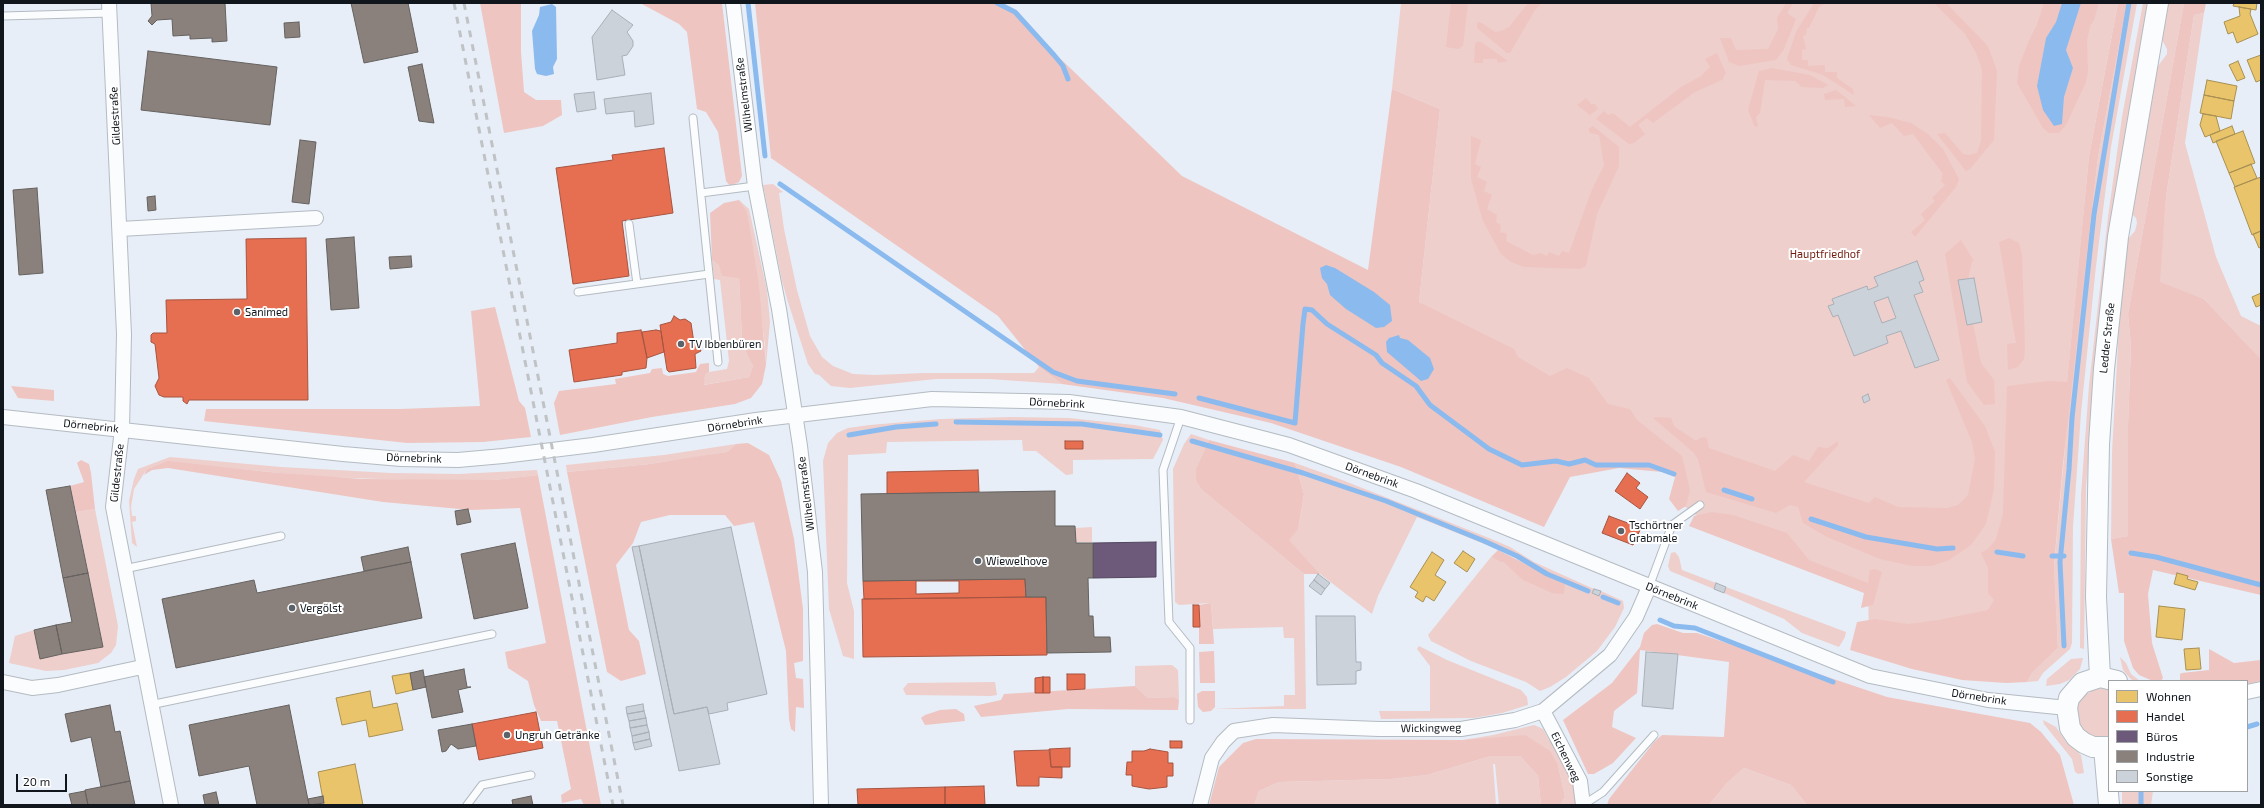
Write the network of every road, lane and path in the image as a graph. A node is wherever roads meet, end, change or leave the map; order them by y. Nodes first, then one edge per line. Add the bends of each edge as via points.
1 (734, 3) edge
2 (2158, 3) edge
3 (110, 8) edge
4 (3, 16) edge
5 (693, 118) dead end
6 (755, 186) junction
7 (701, 193) junction
8 (316, 218) dead end
9 (629, 224) dead end
10 (120, 229) junction
11 (709, 274) junction
12 (637, 284) junction
13 (578, 292) dead end
14 (718, 362) dead end
15 (795, 416) junction
16 (3, 417) edge
17 (1181, 417) junction
18 (122, 429) junction
19 (1700, 505) dead end
20 (281, 536) dead end
21 (124, 569) junction
22 (1648, 587) junction
23 (492, 634) dead end
24 (142, 667) junction
25 (2108, 679) edge
26 (3, 682) edge
27 (2261, 689) edge
28 (2248, 692) edge
29 (150, 705) junction
30 (2067, 708) junction
31 (1543, 711) junction
32 (1190, 720) dead end
33 (1654, 735) dead end
34 (2106, 748) edge
35 (531, 775) dead end
36 (2108, 786) edge
37 (2108, 792) edge
38 (171, 805) edge
39 (466, 805) edge
40 (821, 805) edge
41 (1200, 805) edge
42 (1583, 805) edge
43 (2109, 805) edge

1 - 6 street, Wilhelmstraße
2 - 25 main road, Ledder Straße via 2118,237 2104,369 2099,444 2096,597
3 - 4 lane
3 - 10 street, Gildestraße
5 - 7 lane
6 - 7 lane
6 - 15 street, Wilhelmstraße via 779,309
7 - 11 lane
8 - 10 street
9 - 12 lane
10 - 18 street, Gildestraße via 124,334
11 - 12 lane
11 - 14 lane
12 - 13 lane
15 - 17 street, Dörnebrink via 932,399 1069,402
15 - 18 street, Dörnebrink via 593,445 458,460 343,454
15 - 40 street, Wilhelmstraße via 814,572
16 - 18 street, Dörnebrink
17 - 22 street, Dörnebrink via 1289,445 1416,491
17 - 32 lane via 1163,470 1169,622 1190,648
18 - 21 street, Gildestraße via 113,506
19 - 22 lane via 1672,526
20 - 21 lane
21 - 24 street, Gildestraße
22 - 30 street, Dörnebrink via 1870,676 1988,700
22 - 31 street, Wickingweg via 1636,617 1610,655
23 - 29 lane
24 - 26 street via 32,688
24 - 29 street, Gildestraße
25 - 30 main road via 2091,679 2078,687 2069,698
27 - 28 street
29 - 38 street, Gildestraße
30 - 34 main road via 2070,728 2076,737 2084,743
31 - 41 street, Wickingweg via 1515,720 1461,729 1273,725 1234,731 1212,758
31 - 42 street, Eichenweg via 1580,781
33 - 42 lane via 1603,792
34 - 36 main road
35 - 39 lane via 482,785
37 - 43 main road

